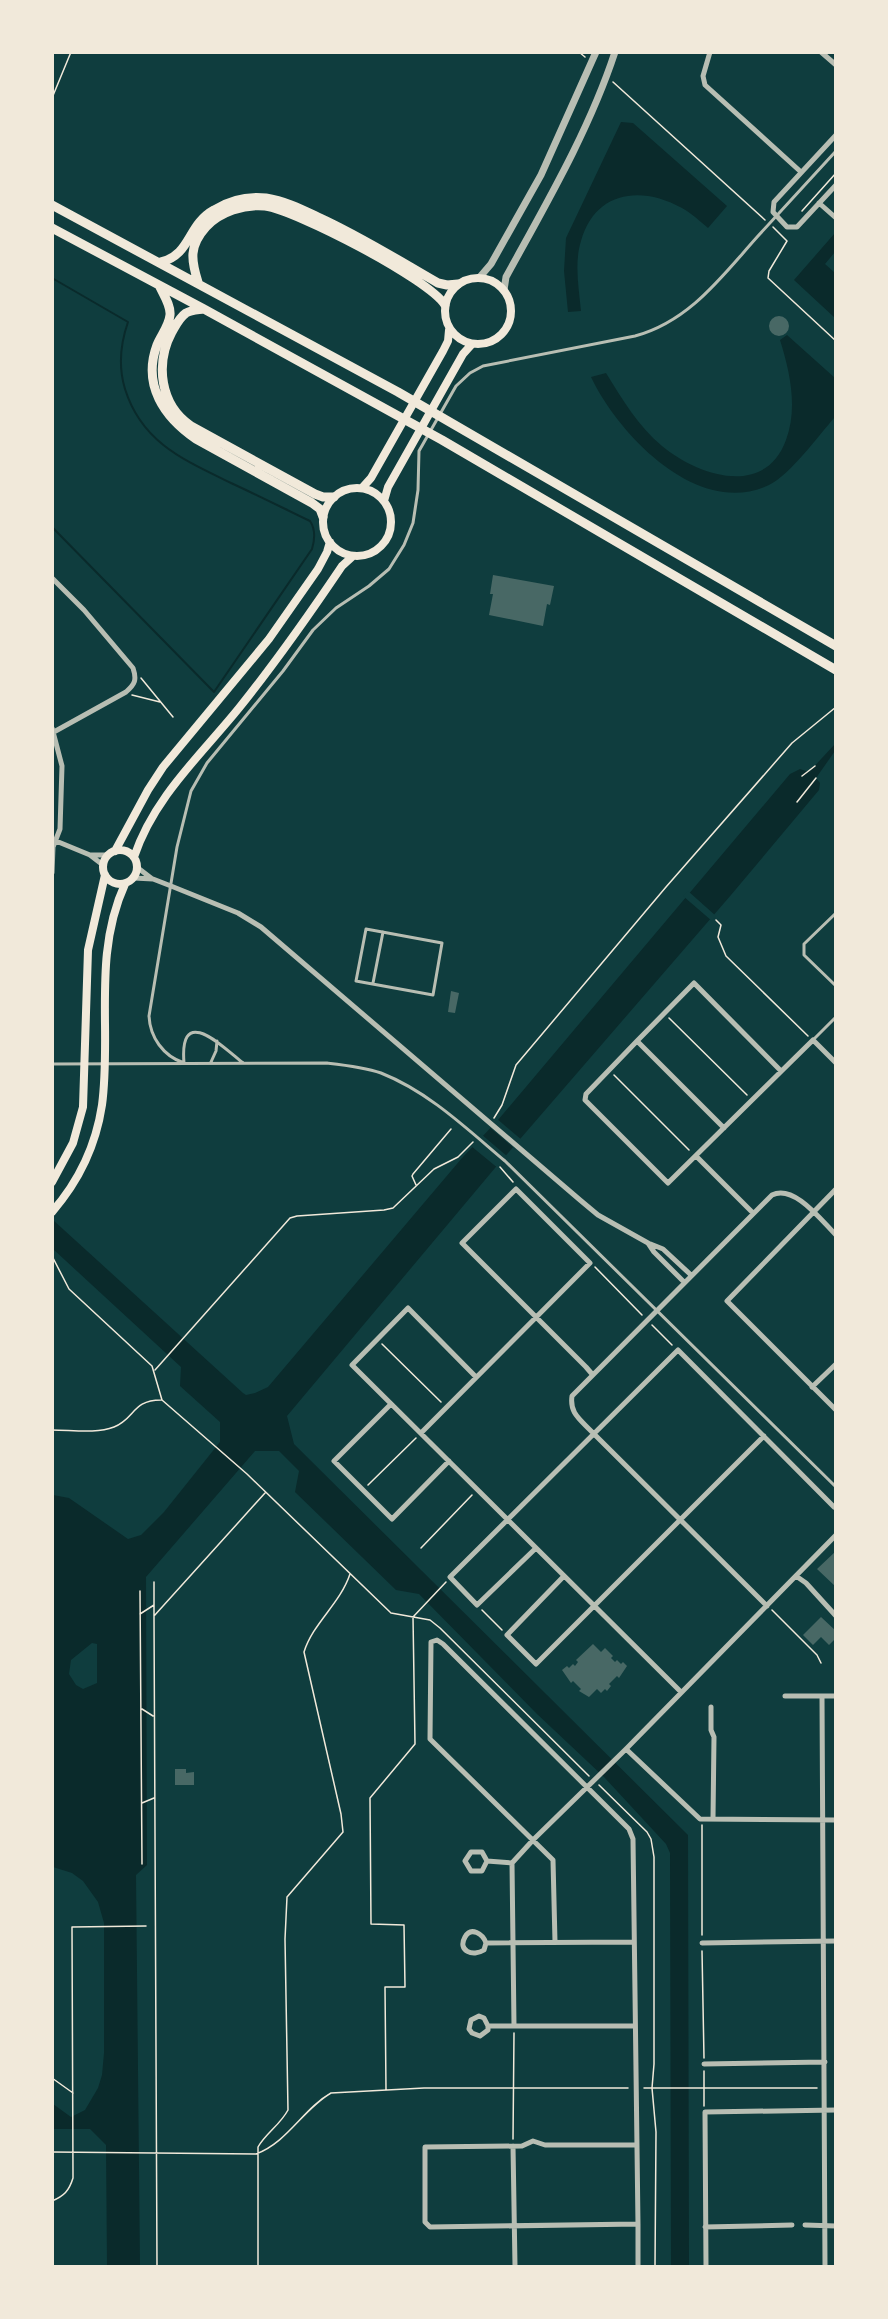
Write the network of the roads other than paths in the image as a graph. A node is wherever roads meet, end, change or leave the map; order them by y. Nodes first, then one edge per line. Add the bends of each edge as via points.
1 (596, 52) edge
2 (615, 52) edge
3 (710, 52) edge
4 (821, 52) edge
5 (836, 65) edge
6 (836, 135) edge
7 (836, 151) edge
8 (801, 172) junction
9 (836, 186) edge
10 (819, 203) junction
11 (52, 204) edge
12 (776, 216) junction
13 (836, 218) edge
14 (52, 228) edge
15 (161, 262) junction
16 (479, 278) junction
17 (198, 282) junction
18 (458, 284) junction
19 (159, 285) junction
20 (504, 290) junction
21 (445, 305) junction
22 (204, 309) junction
23 (449, 330) junction
24 (471, 344) junction
25 (362, 488) junction
26 (334, 497) junction
27 (384, 501) junction
28 (323, 517) junction
29 (330, 542) junction
30 (353, 556) junction
31 (52, 578) edge
32 (836, 646) edge
33 (836, 670) edge
34 (53, 731) edge
35 (52, 828) edge
36 (60, 829) junction
37 (56, 841) junction
38 (53, 848) edge
39 (111, 853) junction
40 (90, 855) junction
41 (134, 857) junction
42 (103, 865) junction
43 (138, 868) junction
44 (52, 873) edge
45 (105, 875) junction
46 (134, 878) junction
47 (153, 879) junction
48 (125, 884) junction
49 (171, 886) junction
50 (836, 913) edge
51 (382, 932) junction
52 (373, 984) junction
53 (836, 986) edge
54 (836, 1017) edge
55 (813, 1040) junction
56 (217, 1041) junction
57 (637, 1041) junction
58 (184, 1063) junction
59 (211, 1063) junction
60 (243, 1063) junction
61 (836, 1063) edge
62 (52, 1064) edge
63 (781, 1071) junction
64 (724, 1128) junction
65 (696, 1156) junction
66 (52, 1182) edge
67 (836, 1189) edge
68 (54, 1210) edge
69 (813, 1212) junction
70 (753, 1213) junction
71 (836, 1235) edge
72 (647, 1243) junction
73 (691, 1275) junction
74 (684, 1282) junction
75 (656, 1310) junction
76 (536, 1317) junction
77 (836, 1364) edge
78 (592, 1374) junction
79 (476, 1377) junction
80 (812, 1387) junction
81 (391, 1404) junction
82 (836, 1410) edge
83 (421, 1433) junction
84 (594, 1434) junction
85 (764, 1437) junction
86 (449, 1461) junction
87 (836, 1487) edge
88 (834, 1507) dead end
89 (679, 1519) junction
90 (508, 1520) junction
91 (836, 1535) edge
92 (536, 1548) junction
93 (564, 1576) junction
94 (796, 1576) junction
95 (594, 1606) junction
96 (767, 1606) junction
97 (836, 1616) edge
98 (681, 1692) junction
99 (785, 1696) dead end
100 (822, 1696) junction
101 (836, 1696) edge
102 (711, 1707) dead end
103 (626, 1749) junction
104 (586, 1787) junction
105 (713, 1820) junction
106 (822, 1820) junction
107 (836, 1820) edge
108 (533, 1840) junction
109 (487, 1862) dead end
110 (512, 1863) junction
111 (824, 1941) junction
112 (836, 1941) edge
113 (486, 1942) junction
114 (555, 1942) junction
115 (633, 1942) junction
116 (513, 1943) junction
117 (702, 1943) road end
118 (489, 2025) dead end
119 (514, 2025) junction
120 (634, 2026) junction
121 (825, 2062) junction
122 (704, 2064) road end
123 (836, 2109) edge
124 (825, 2110) junction
125 (637, 2145) junction
126 (513, 2146) junction
127 (638, 2224) junction
128 (792, 2225) dead end
129 (805, 2225) dead end
130 (824, 2226) junction
131 (836, 2226) edge
132 (515, 2227) junction
133 (705, 2228) junction
134 (515, 2266) edge
135 (638, 2266) edge
136 (706, 2266) edge
137 (825, 2266) edge

1 - 16 street via 541,175 491,264
2 - 20 street via 604,88 506,277
3 - 8 street via 703,76 705,85
4 - 5 street
6 - 8 street
7 - 12 lane
8 - 12 street via 772,205
9 - 10 street
10 - 12 street via 799,226 788,227
10 - 13 street
11 - 15 highway
12 - 49 lane via 704,296 667,324 635,336 483,366 456,386 419,451 413,523 404,545 388,569 313,630 207,762 191,791
14 - 19 highway
15 - 17 highway
15 - 18 highway via 179,254 196,225 213,210 244,198 265,198 286,203 342,229 438,283
16 - 18 main road
16 - 20 main road
17 - 21 highway via 191,257 194,244 208,224 226,213 264,206 356,245 430,289
17 - 32 highway via 455,424
18 - 21 main road
19 - 22 highway
19 - 28 highway via 170,314 155,353 153,379 169,417 196,439 312,503
20 - 24 main road via 511,313 503,333 489,342
21 - 23 main road
22 - 26 highway via 190,311 180,319 164,352 164,385 173,408 191,426 315,494
22 - 33 highway via 442,440
23 - 24 main road
23 - 25 main road via 443,351
24 - 27 main road via 393,478
25 - 26 main road via 347,489
25 - 27 main road
26 - 28 main road
27 - 30 main road via 391,521 386,540 372,553
28 - 29 main road
29 - 30 main road
29 - 39 main road via 318,569 269,639 156,777
30 - 41 main road via 342,566 276,663 160,805
31 - 34 street via 84,610 133,668 136,677 135,684 126,692
34 - 36 street via 62,766
35 - 36 street
36 - 37 street
37 - 38 street
37 - 40 street
38 - 44 street
39 - 40 street
39 - 41 main road via 125,850
39 - 42 main road
40 - 42 street
41 - 43 main road
42 - 45 main road
43 - 46 main road
43 - 47 street
45 - 48 main road via 113,883
45 - 66 main road via 88,950 83,1107 73,1143
46 - 47 street
46 - 48 main road
47 - 49 street
48 - 68 main road via 110,933 104,981 103,1088 94,1140 75,1181
49 - 58 lane via 149,1023 159,1044
49 - 72 street via 238,913 261,927 592,1210
50 - 53 lane via 804,944 803,950
51 - 52 lane
51 - 52 lane via 366,929 362,952 357,981
51 - 52 lane via 442,943 434,990 433,995
54 - 55 lane
55 - 61 street
55 - 63 street
56 - 58 lane via 202,1032 192,1034 184,1042
56 - 59 lane
56 - 60 lane
57 - 63 street via 694,983
57 - 64 street
57 - 65 street via 585,1094 585,1100 668,1183
58 - 59 lane
58 - 62 lane
59 - 60 lane
60 - 75 lane via 327,1063 362,1068 413,1089 453,1116 505,1161
63 - 64 street
64 - 65 street
65 - 70 street
67 - 69 street
69 - 70 street via 795,1196 783,1192 771,1195
69 - 71 street
69 - 80 street via 727,1301
70 - 73 street
72 - 73 street via 663,1249
72 - 74 street
73 - 74 street
74 - 75 street
75 - 78 street
75 - 87 lane
76 - 76 street via 590,1263 516,1189 462,1243
76 - 78 street
76 - 79 street
77 - 80 street
78 - 84 street via 573,1396 571,1406
79 - 81 street via 408,1308 352,1365
79 - 83 street
80 - 82 street
81 - 83 street
81 - 86 street via 334,1461 392,1519
83 - 86 street
84 - 85 street via 678,1350
84 - 89 street
84 - 90 street
85 - 88 street
85 - 89 street
86 - 90 street
89 - 95 street
89 - 96 street
90 - 92 street
90 - 92 street via 450,1577 477,1605
91 - 94 street
92 - 93 street
93 - 95 street
93 - 95 street via 507,1635 536,1664
94 - 96 street
94 - 97 street
95 - 98 street
96 - 98 street
98 - 103 street
99 - 100 street
100 - 101 street
100 - 106 street
102 - 105 street
103 - 104 street
103 - 105 street via 702,1819
104 - 108 street
104 - 108 street via 443,1644 431,1642 430,1739
104 - 115 street via 629,1829 633,1839
105 - 106 street
106 - 107 street
106 - 111 street
108 - 110 street
108 - 114 street via 553,1860
109 - 110 street
110 - 116 street
111 - 112 street
111 - 117 street
111 - 121 street
113 - 113 street via 484,1950 477,1954 470,1954 463,1943 469,1933 477,1932
113 - 116 street
114 - 115 street
114 - 116 street
115 - 120 street
116 - 119 street
118 - 119 street
119 - 120 street
120 - 125 street
121 - 122 street
121 - 124 street
123 - 124 street
124 - 130 street
124 - 133 street via 705,2112
125 - 126 street via 549,2145 533,2141
125 - 127 street
126 - 132 street
126 - 132 street via 425,2146 425,2222 430,2227
127 - 132 street
127 - 135 street
128 - 133 street
129 - 130 street
130 - 131 street
130 - 137 street
132 - 134 street
133 - 136 street

